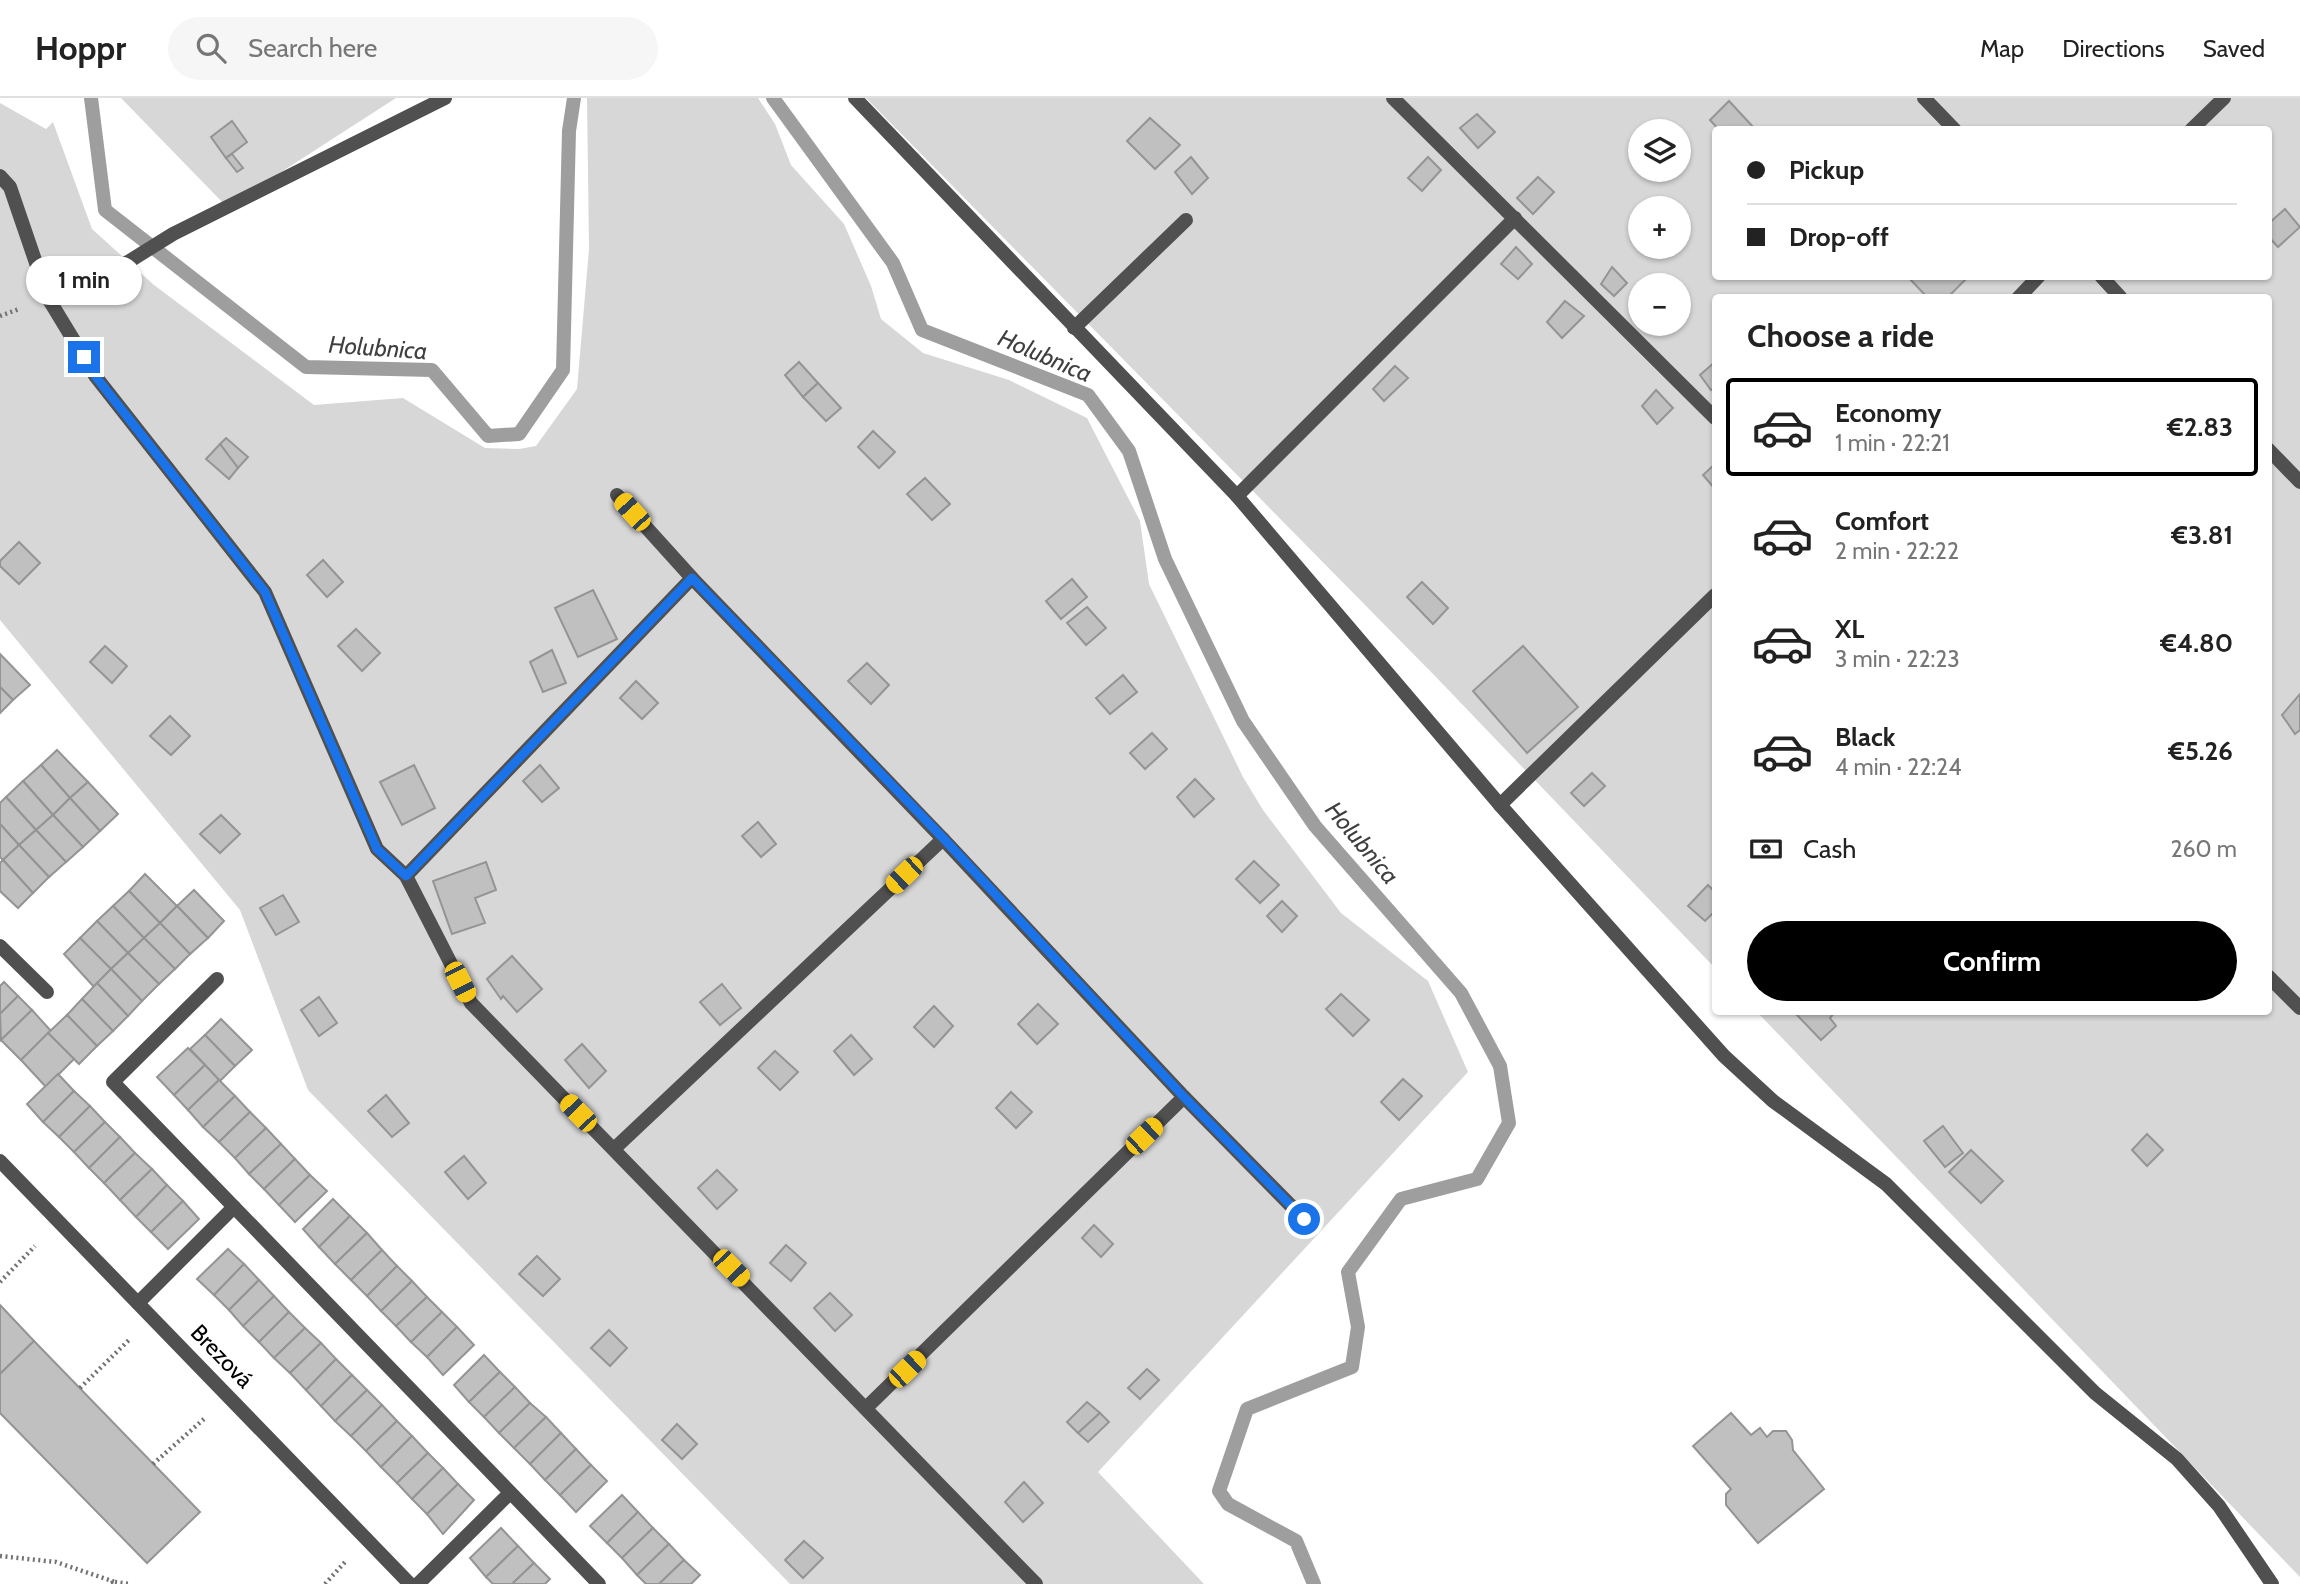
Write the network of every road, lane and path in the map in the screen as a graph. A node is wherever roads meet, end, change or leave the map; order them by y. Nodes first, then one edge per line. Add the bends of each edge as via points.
1 (445, 98) edge
2 (855, 98) edge
3 (1393, 98) edge
4 (1924, 98) edge
5 (2224, 98) edge
6 (1951, 126) edge
7 (2195, 126) edge
8 (0, 176) edge
9 (1515, 218) junction
10 (1186, 220) dead end
11 (2035, 280) edge
12 (2105, 280) edge
13 (2022, 294) edge
14 (2117, 294) edge
15 (48, 298) junction
16 (1074, 328) junction
17 (1712, 415) edge
18 (2272, 453) edge
19 (2300, 482) edge
20 (617, 495) dead end
21 (1237, 496) junction
22 (692, 578) junction
23 (1712, 598) edge
24 (1500, 805) junction
25 (943, 838) junction
26 (406, 876) junction
27 (0, 946) edge
28 (217, 979) dead end
29 (2272, 980) edge
30 (47, 992) dead end
31 (2300, 1008) edge
32 (1184, 1097) junction
33 (614, 1149) junction
34 (0, 1161) edge
35 (234, 1208) junction
36 (1304, 1219) dead end
37 (35, 1246) dead end
38 (0, 1282) edge
39 (138, 1303) junction
40 (128, 1340) dead end
41 (80, 1388) dead end
42 (867, 1408) junction
43 (205, 1418) dead end
44 (153, 1464) dead end
45 (510, 1493) junction
46 (0, 1556) edge
47 (111, 1583) edge
48 (130, 1584) edge
49 (410, 1584) edge
50 (418, 1584) edge
51 (599, 1584) edge
52 (1036, 1584) edge
53 (2272, 1584) edge

1 - 15 street via 173,234 128,262
2 - 16 street
3 - 9 street
4 - 6 street
5 - 7 street
8 - 15 street via 10,187
9 - 17 street
9 - 21 street
10 - 16 street
11 - 13 street
12 - 14 street
15 - 26 street via 96,377 265,592 377,849
16 - 21 street
18 - 19 street
20 - 22 street
21 - 24 street
22 - 25 street
22 - 26 street
23 - 24 street
24 - 53 street via 1724,1056 1773,1101 1886,1184 2095,1392 2177,1459 2219,1506
25 - 32 street
25 - 33 street
26 - 33 street via 471,1003
27 - 30 street
28 - 35 street via 113,1082
29 - 31 street
32 - 36 street
32 - 42 street
33 - 42 street
34 - 39 street, Brezová
35 - 39 street
35 - 45 street
37 - 38 path
39 - 49 street, Brezová
40 - 41 path
42 - 52 street
43 - 44 path
45 - 50 street
45 - 51 street
46 - 47 path via 56,1562
47 - 48 path

